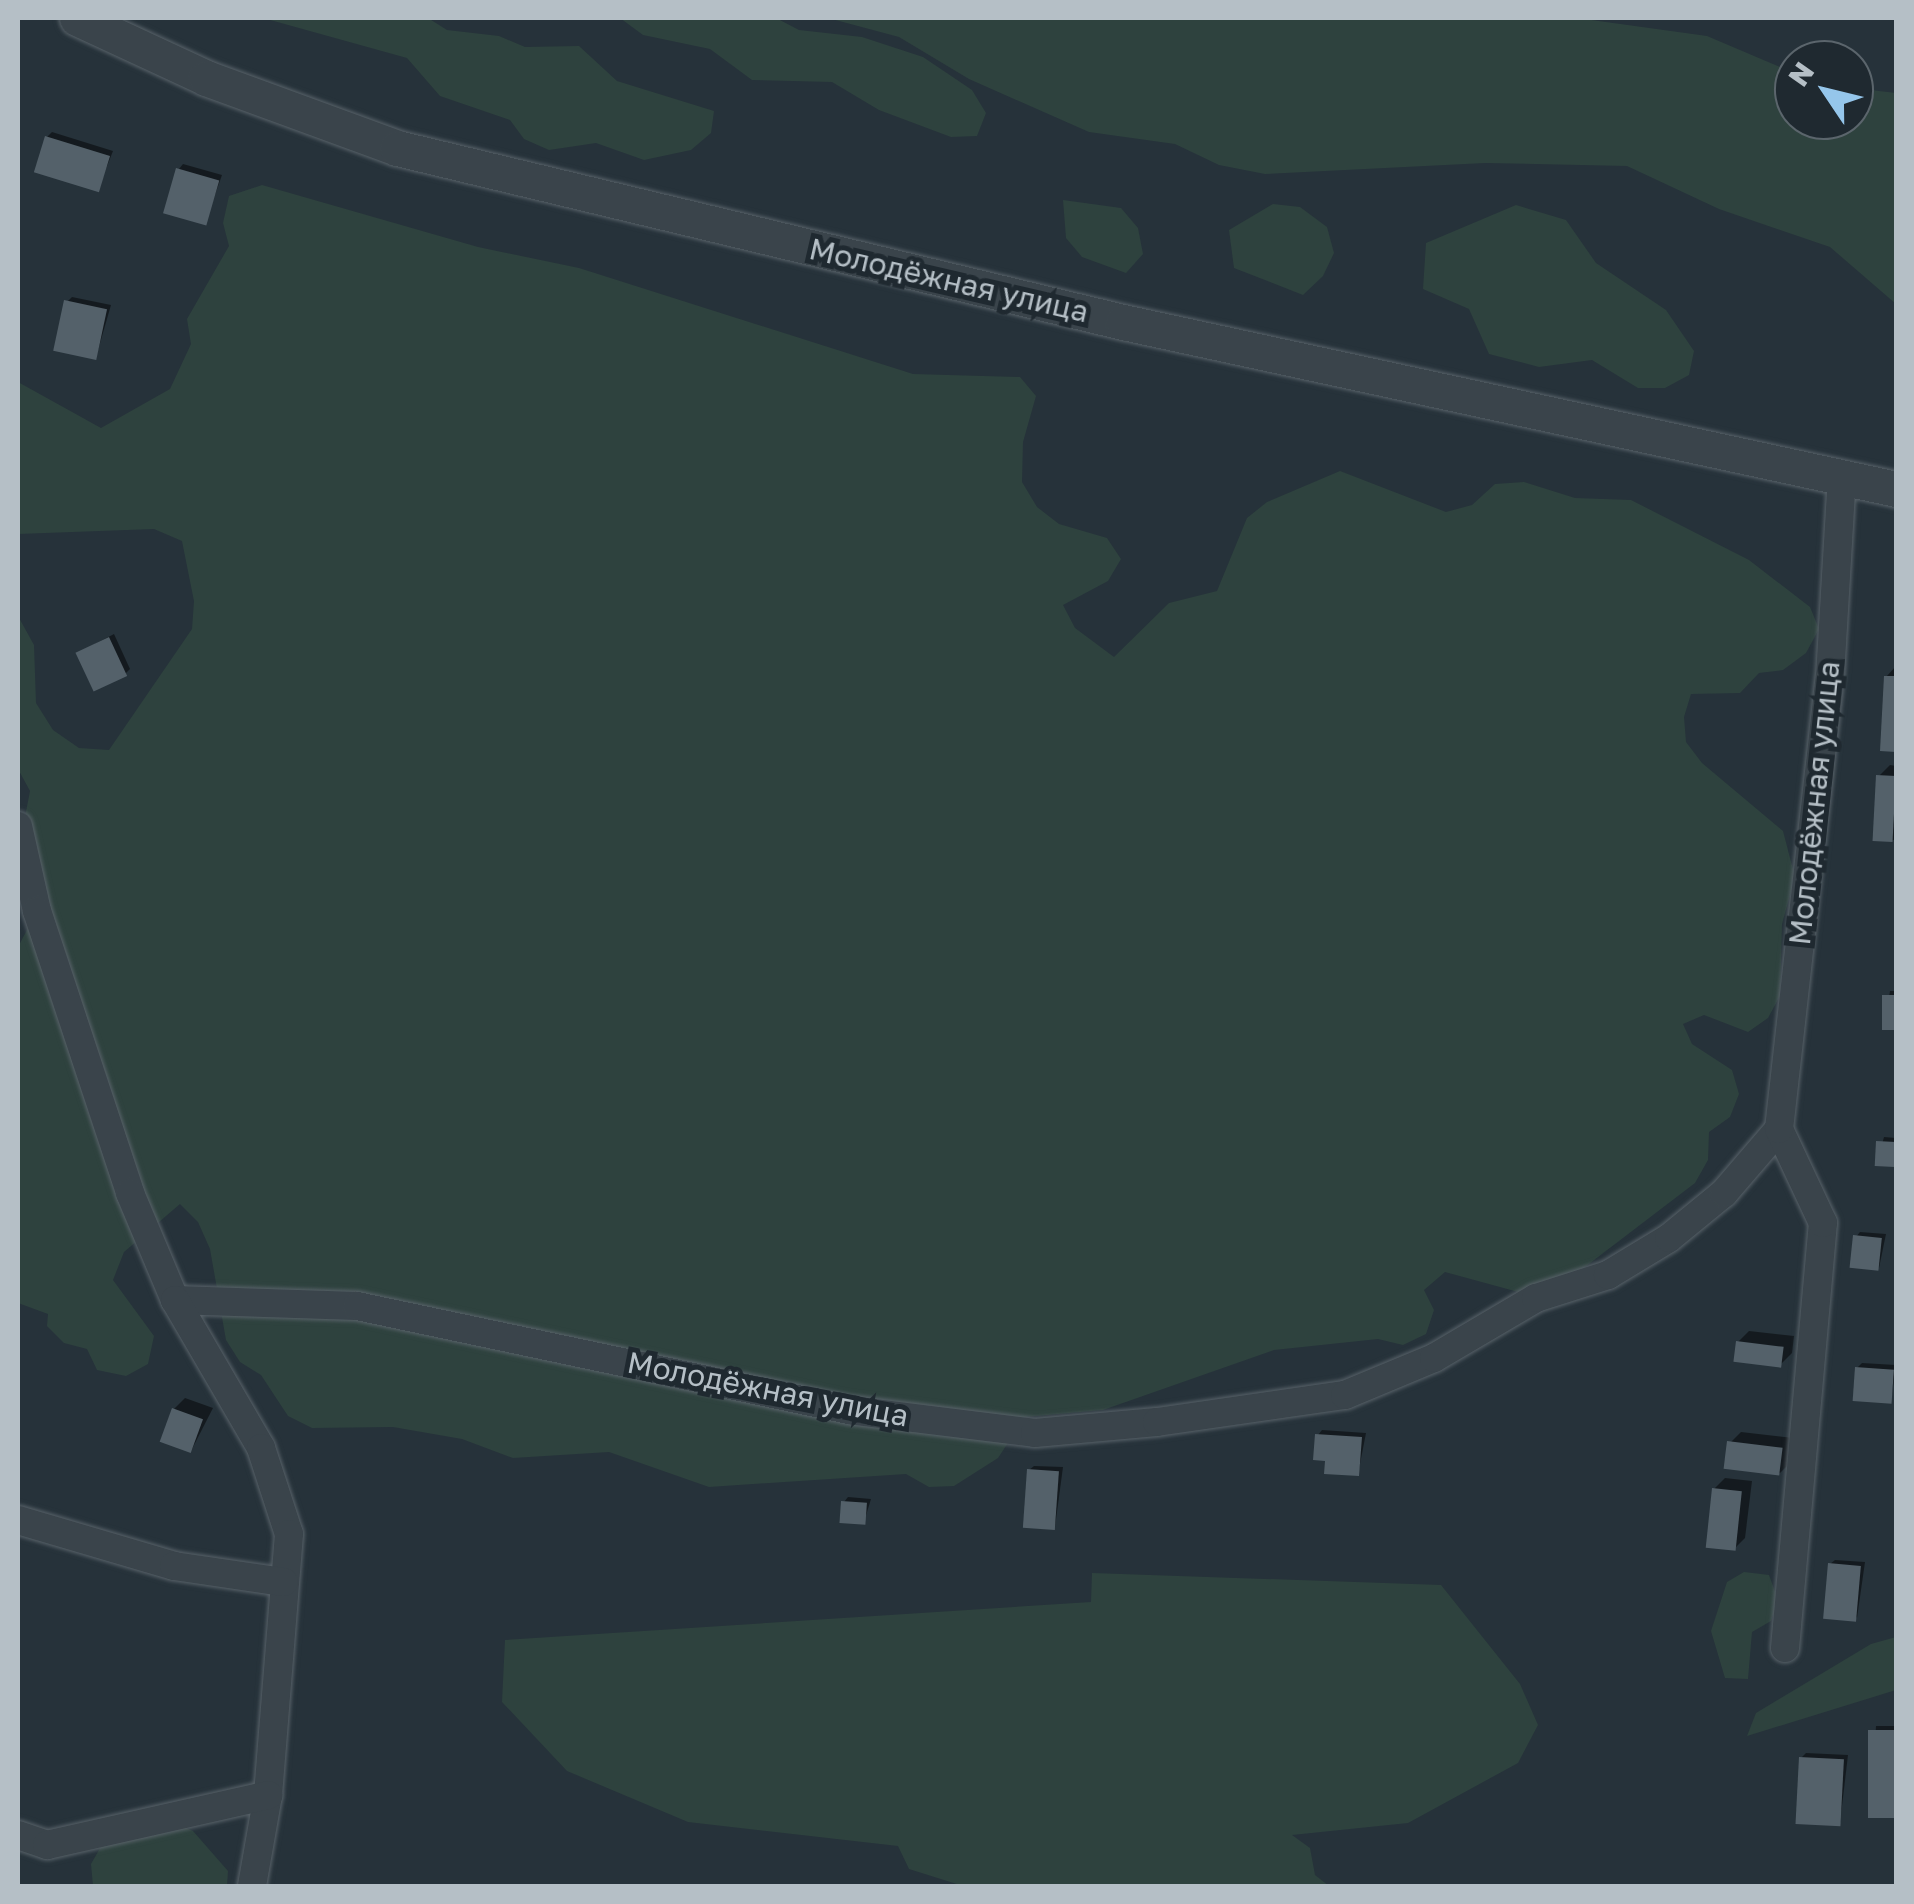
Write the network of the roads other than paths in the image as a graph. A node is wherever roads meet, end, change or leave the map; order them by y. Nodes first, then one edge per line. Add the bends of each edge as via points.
1 (77, 18) edge
2 (1842, 476) junction
3 (1896, 488) edge
4 (18, 826) edge
5 (1779, 1129) junction
6 (176, 1300) junction
7 (18, 1520) edge
8 (284, 1582) junction
9 (1785, 1648) dead end
10 (268, 1795) junction
11 (18, 1835) edge
12 (252, 1886) edge

1 - 2 street, Молодёжная улица via 206,78 397,148 1123,322
2 - 3 street, Молодёжная улица
2 - 5 street, Молодёжная улица via 1830,677
4 - 6 street via 38,911 124,1176
5 - 6 street, Молодёжная улица via 1724,1194 1669,1238 1608,1275 1536,1298 1434,1358 1345,1395 1157,1422 1035,1433 908,1418 357,1306
5 - 9 street via 1823,1223
6 - 8 street via 260,1448 289,1534
7 - 8 street via 174,1566
8 - 10 street
10 - 11 street via 47,1846
10 - 12 street

